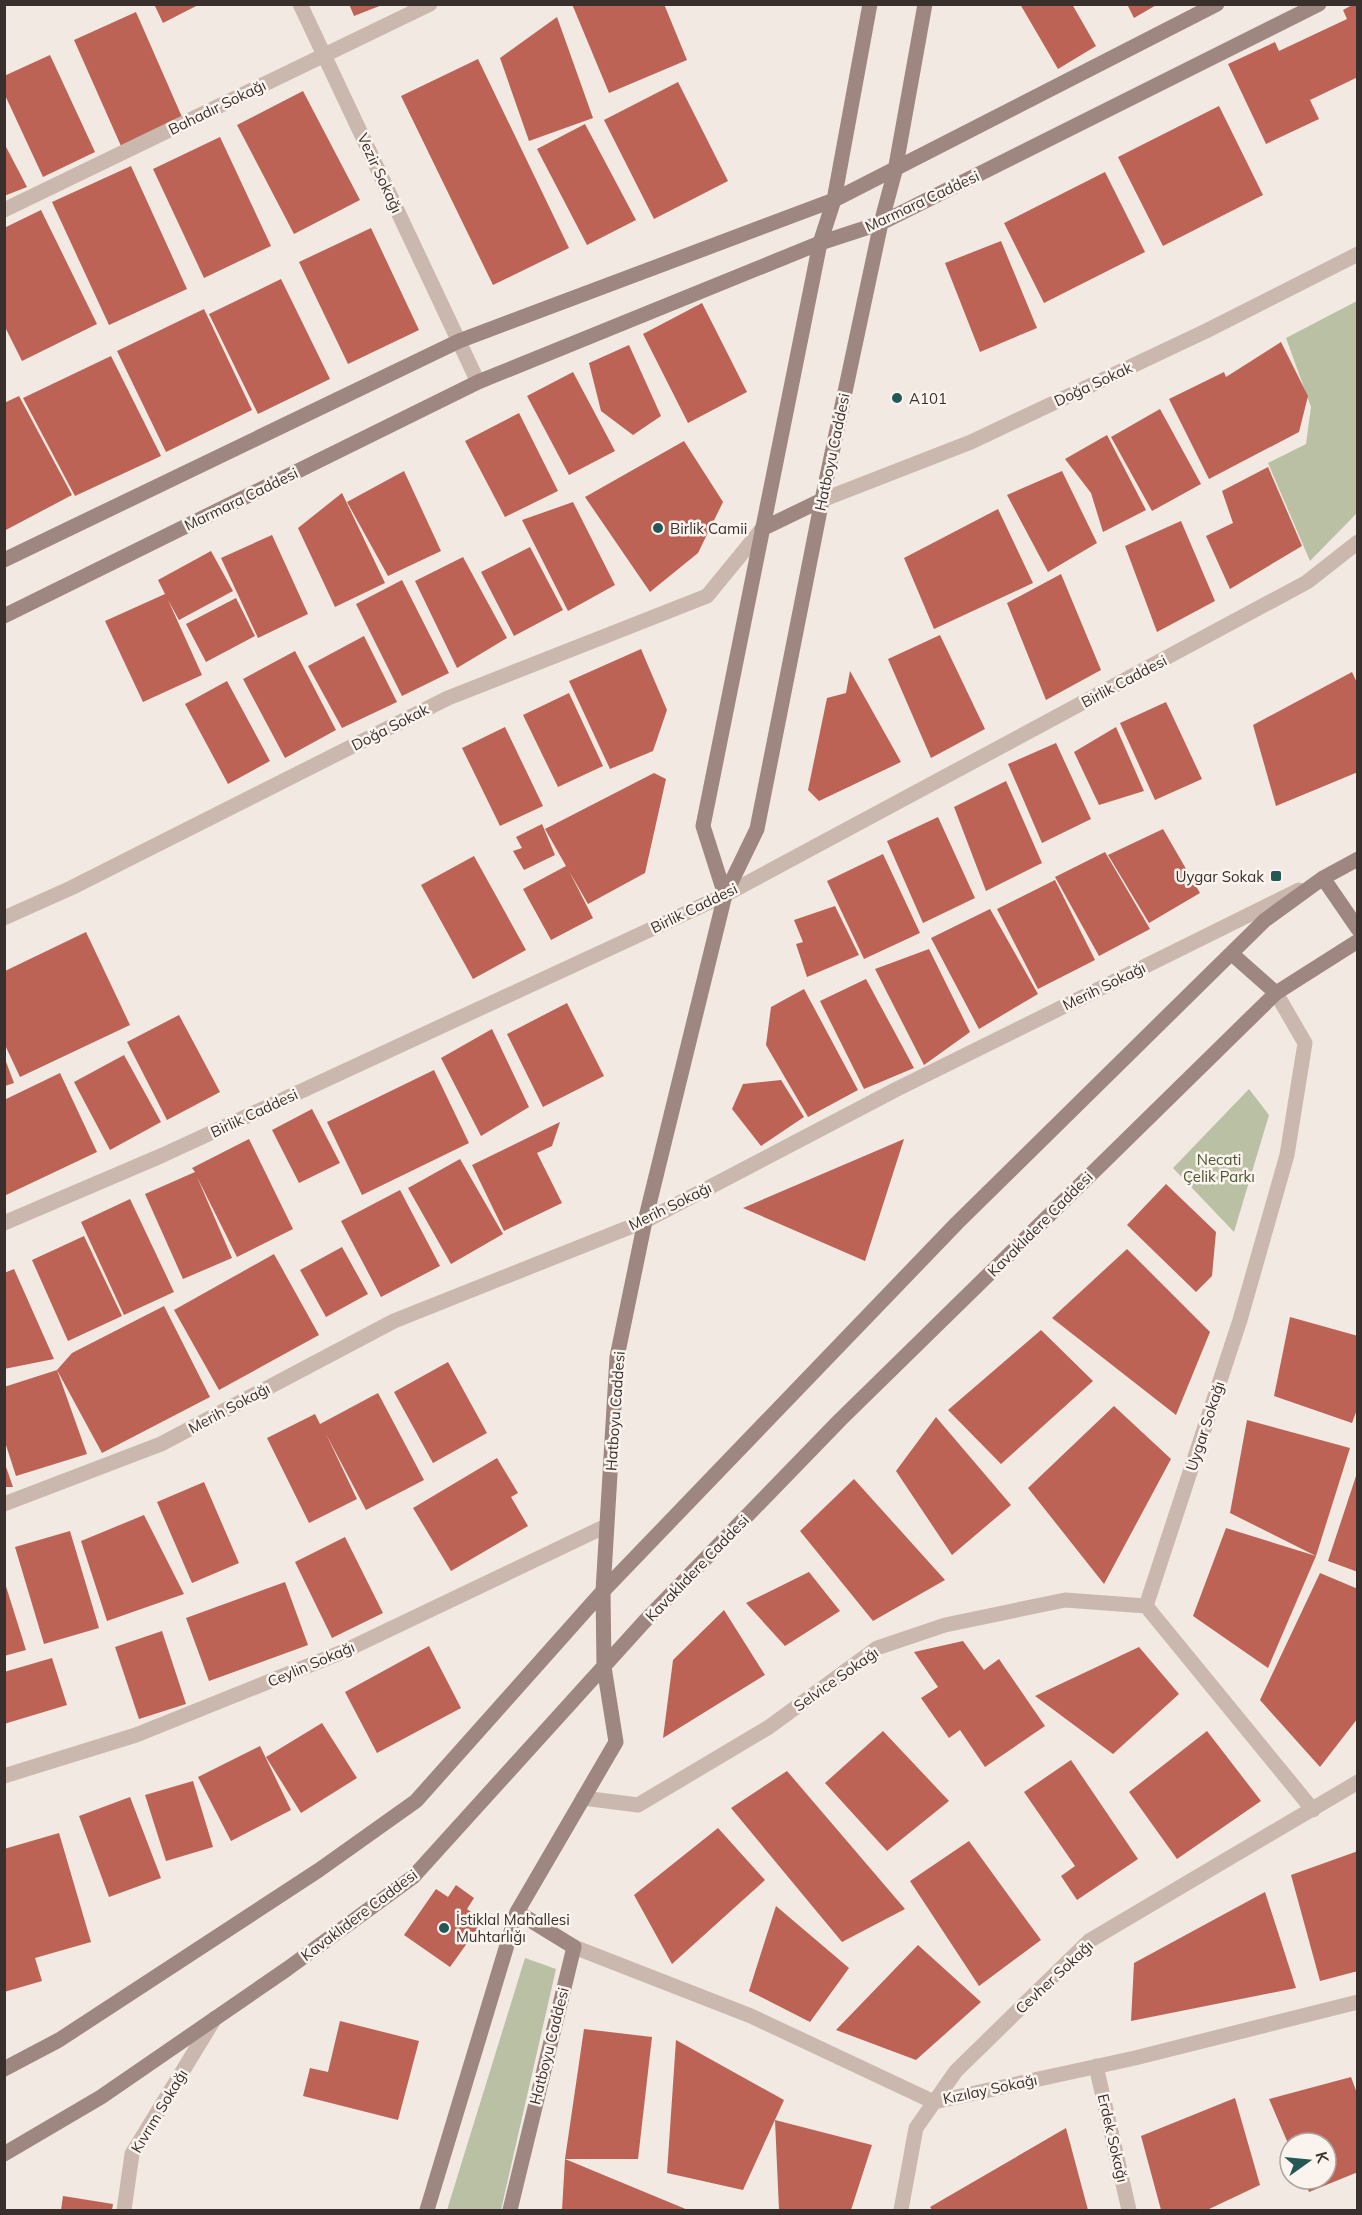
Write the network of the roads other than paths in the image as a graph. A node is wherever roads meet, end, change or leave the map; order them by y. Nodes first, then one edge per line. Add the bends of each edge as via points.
1 (300, 4) edge
2 (430, 4) edge
3 (870, 4) edge
4 (925, 4) edge
5 (1217, 4) edge
6 (1319, 4) edge
7 (324, 55) junction
8 (895, 171) junction
9 (834, 200) junction
10 (4, 210) edge
11 (881, 223) junction
12 (820, 243) junction
13 (1358, 254) edge
14 (459, 341) junction
15 (478, 382) junction
16 (822, 500) junction
17 (762, 528) junction
18 (1358, 542) edge
19 (4, 560) edge
20 (4, 616) edge
21 (1358, 859) edge
22 (1323, 878) junction
23 (725, 895) junction
24 (4, 918) edge
25 (1358, 929) edge
26 (1358, 941) edge
27 (1232, 954) junction
28 (1276, 993) junction
29 (645, 1221) junction
30 (4, 1223) edge
31 (4, 1504) edge
32 (606, 1526) junction
33 (603, 1591) junction
34 (1146, 1606) junction
35 (604, 1667) junction
36 (4, 1776) edge
37 (1358, 1782) edge
38 (583, 1798) junction
39 (1313, 1810) junction
40 (517, 1912) junction
41 (574, 1947) junction
42 (1358, 2002) edge
43 (215, 2018) junction
44 (1096, 2066) junction
45 (4, 2069) edge
46 (934, 2102) junction
47 (4, 2154) edge
48 (124, 2211) edge
49 (427, 2211) edge
50 (510, 2211) edge
51 (901, 2211) edge
52 (1129, 2211) edge

1 - 7 street, Vezir Sokağı
2 - 7 street, Bahadır Sokağı
3 - 9 street
4 - 8 street, Hatboyu Caddesi
5 - 8 street
6 - 11 street, Marmara Caddesi
7 - 10 street, Bahadır Sokağı
7 - 14 street, Vezir Sokağı
8 - 9 street
8 - 11 street, Hatboyu Caddesi
9 - 12 street
9 - 14 street
11 - 12 street, Marmara Caddesi
11 - 16 street, Hatboyu Caddesi
12 - 15 street, Marmara Caddesi
12 - 17 street
13 - 16 street, Doğa Sokak via 981,437
14 - 15 street
14 - 19 street
15 - 20 street, Marmara Caddesi
16 - 17 street
16 - 23 street, Hatboyu Caddesi via 757,828
17 - 23 street via 703,826
17 - 24 street, Doğa Sokak via 707,596 448,698
18 - 23 street, Birlik Caddesi via 1307,582
21 - 22 street
22 - 25 street
22 - 27 street via 1265,920
22 - 29 street, Merih Sokağı via 897,1089
23 - 29 street, Hatboyu Caddesi
23 - 30 street, Birlik Caddesi via 163,1155
26 - 28 street, Kavaklıdere Caddesi
27 - 28 street
27 - 33 street via 957,1223
28 - 34 street, Uygar Sokağı via 1305,1043 1287,1155 1240,1320
28 - 35 street, Kavaklıdere Caddesi via 840,1420
29 - 31 street, Merih Sokağı via 394,1321 161,1444
29 - 32 street, Hatboyu Caddesi via 617,1358
32 - 33 street, Hatboyu Caddesi
32 - 36 street, Ceylin Sokağı via 340,1653 136,1735
33 - 35 street, Hatboyu Caddesi
33 - 45 street via 416,1801 319,1870 69,2034
34 - 38 street, Selvice Sokağı via 1065,1600 945,1625 877,1648 769,1727 638,1805
34 - 39 street
35 - 38 street, Hatboyu Caddesi via 616,1742
35 - 43 street, Kavaklıdere Caddesi via 413,1877
37 - 39 street, Cevher Sokağı
38 - 40 street, Hatboyu Caddesi
39 - 46 street, Cevher Sokağı via 1089,1941 956,2071
40 - 41 street
40 - 49 street, Hatboyu Caddesi
41 - 46 street, Kızılay Sokağı via 751,2016
41 - 50 street, Hatboyu Caddesi
42 - 44 street, Kızılay Sokağı
43 - 47 street, Kavaklıdere Caddesi via 101,2097
43 - 48 street, Kıvrım Sokağı via 132,2154
44 - 46 street, Kızılay Sokağı
44 - 52 street, Erdek Sokağı
46 - 51 street, Cevher Sokağı via 916,2128

